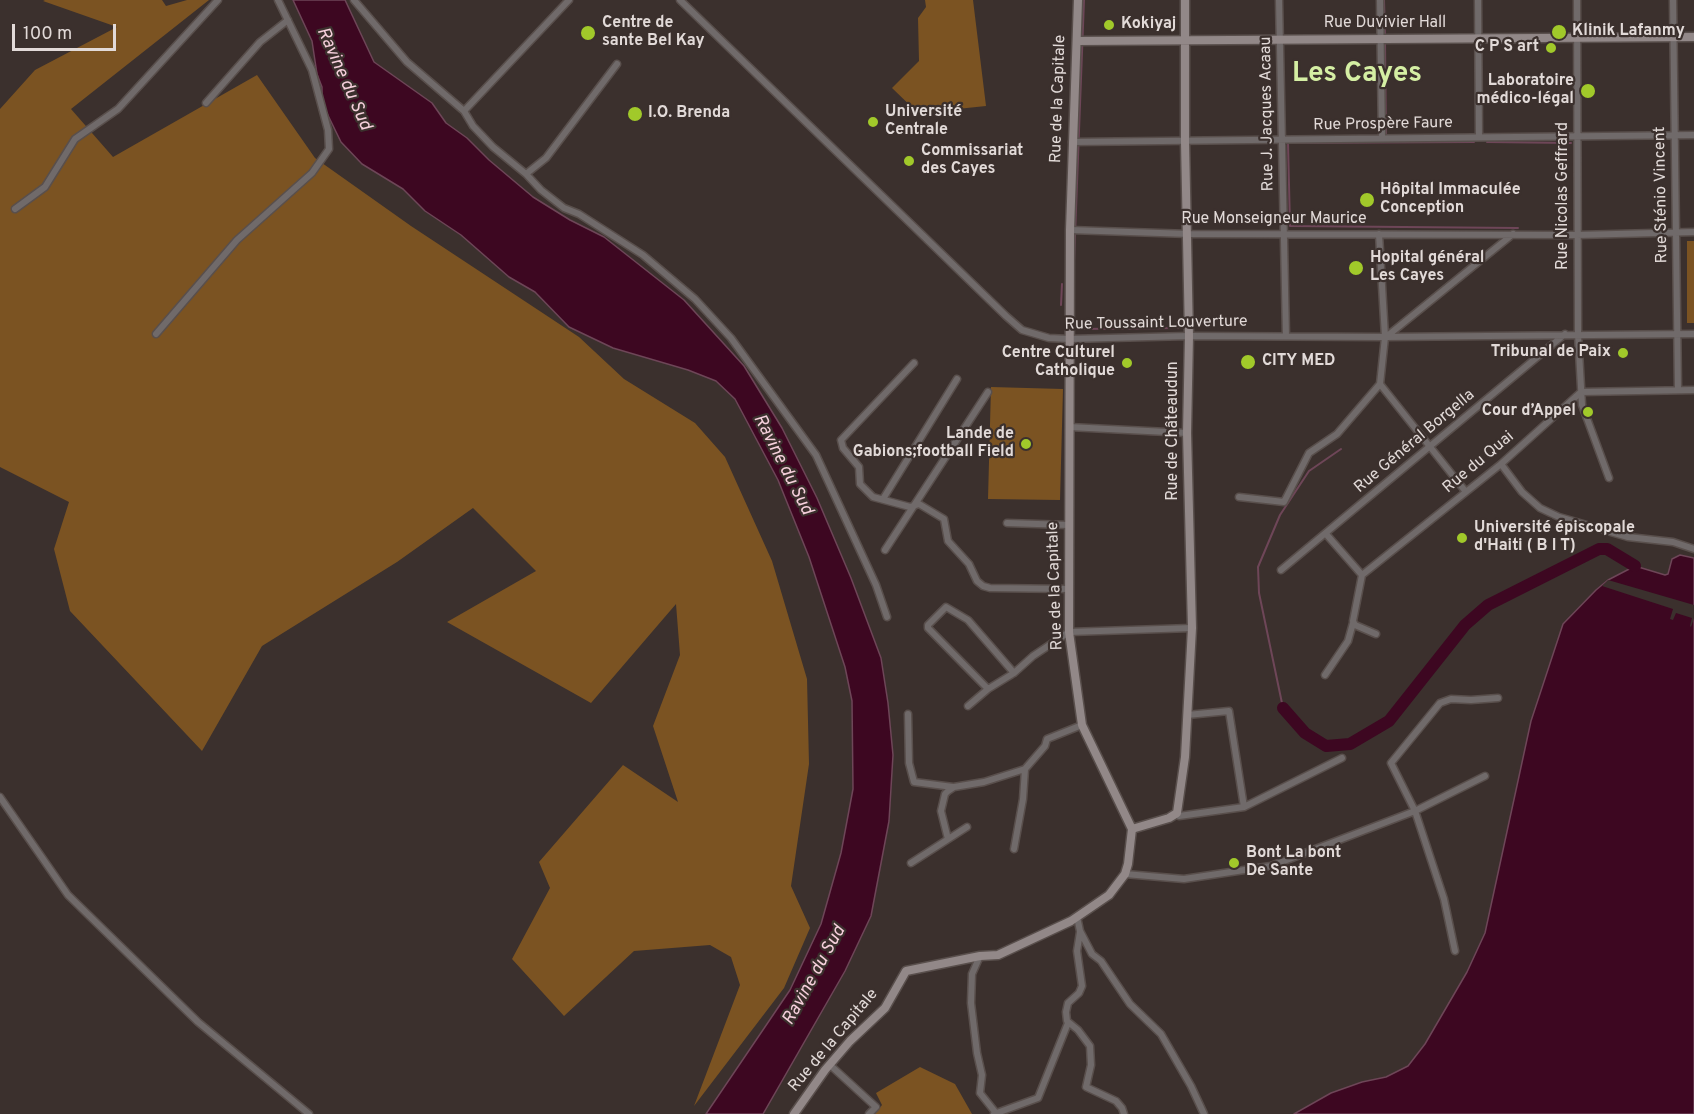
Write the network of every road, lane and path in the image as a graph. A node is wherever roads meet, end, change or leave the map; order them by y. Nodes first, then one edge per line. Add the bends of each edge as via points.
1 (218, 0) edge
2 (278, 0) edge
3 (354, 0) edge
4 (569, 0) edge
5 (680, 0) edge
6 (1078, 0) edge
7 (1185, 0) edge
8 (1279, 0) edge
9 (1380, 0) edge
10 (1478, 0) edge
11 (1576, 0) edge
12 (1673, 0) edge
13 (288, 20) junction
14 (1479, 38) junction
15 (1577, 38) junction
16 (1673, 38) junction
17 (1694, 38) edge
18 (1279, 39) junction
19 (1381, 39) junction
20 (1185, 40) junction
21 (1077, 41) junction
22 (616, 64) dead end
23 (206, 103) dead end
24 (464, 111) junction
25 (1675, 135) junction
26 (1694, 135) edge
27 (1479, 137) junction
28 (1578, 137) junction
29 (1382, 138) junction
30 (1282, 140) junction
31 (1072, 142) junction
32 (1185, 142) junction
33 (526, 174) junction
34 (15, 209) dead end
35 (1070, 230) junction
36 (1694, 232) edge
37 (1284, 233) junction
38 (1677, 233) junction
39 (1186, 234) junction
40 (1379, 234) junction
41 (1513, 234) junction
42 (1577, 235) junction
43 (156, 334) dead end
44 (1565, 334) junction
45 (1578, 334) junction
46 (1678, 334) junction
47 (1694, 334) edge
48 (1189, 336) junction
49 (1286, 336) junction
50 (1385, 337) junction
51 (1069, 339) junction
52 (914, 363) dead end
53 (957, 379) dead end
54 (1380, 384) junction
55 (1678, 390) junction
56 (1694, 390) edge
57 (1581, 392) junction
58 (988, 393) dead end
59 (1068, 428) junction
60 (1188, 433) junction
61 (1431, 447) junction
62 (1501, 464) junction
63 (1609, 478) dead end
64 (1466, 492) junction
65 (1239, 497) dead end
66 (883, 500) junction
67 (913, 506) junction
68 (1007, 523) dead end
69 (1068, 525) junction
70 (1326, 534) junction
71 (1694, 549) edge
72 (885, 550) dead end
73 (1281, 570) dead end
74 (1362, 575) junction
75 (1069, 589) junction
76 (887, 617) dead end
77 (1353, 623) junction
78 (1192, 628) junction
79 (1069, 632) junction
80 (1376, 634) dead end
81 (1014, 673) junction
82 (1325, 675) dead end
83 (987, 689) junction
84 (1498, 698) dead end
85 (968, 706) dead end
86 (908, 714) dead end
87 (1187, 715) junction
88 (1082, 724) junction
89 (1342, 758) dead end
90 (1025, 769) junction
91 (1485, 776) dead end
92 (954, 787) junction
93 (0, 797) edge
94 (1244, 807) junction
95 (1415, 811) junction
96 (1177, 813) junction
97 (967, 827) dead end
98 (1132, 829) junction
99 (948, 839) junction
100 (1014, 849) dead end
101 (911, 862) dead end
102 (1125, 874) junction
103 (1077, 917) junction
104 (1080, 931) junction
105 (1455, 951) dead end
106 (980, 956) junction
107 (1068, 1023) junction
108 (830, 1065) junction
109 (309, 1114) edge
110 (794, 1114) edge
111 (869, 1114) edge
112 (995, 1114) edge
113 (1124, 1114) edge
114 (1204, 1114) edge

1 - 34 street via 118,109 75,139 45,188
2 - 13 street
3 - 24 street via 407,62
4 - 24 street
5 - 51 street, Rue Toussaint Louverture via 1022,330
6 - 21 street, Rue de la Capitale
7 - 20 street, Rue de Châteaudun
8 - 18 street, Rue J. Jacques Acaau
9 - 19 street
10 - 14 street
11 - 15 street, Rue Nicolas Geffrard
12 - 16 street, Rue Sténio Vincent
13 - 23 street via 260,42
13 - 43 street via 312,69 329,149 312,173 237,240
14 - 15 street, Rue Duvivier Hall
14 - 19 street, Rue Duvivier Hall
14 - 27 street
15 - 16 street, Rue Duvivier Hall
15 - 28 street, Rue Nicolas Geffrard
16 - 17 street, Rue Duvivier Hall
16 - 25 street, Rue Sténio Vincent
18 - 19 street, Rue Duvivier Hall
18 - 20 street, Rue Duvivier Hall
18 - 30 street, Rue J. Jacques Acaau
19 - 29 street
20 - 21 street, Rue Duvivier Hall
20 - 32 street, Rue de Châteaudun
21 - 31 street, Rue de la Capitale
22 - 33 street via 546,158
24 - 33 street via 493,147
25 - 26 street, Rue Prospère Faure
25 - 28 street, Rue Prospère Faure
25 - 38 street, Rue Sténio Vincent
27 - 28 street, Rue Prospère Faure
27 - 29 street, Rue Prospère Faure
28 - 42 street, Rue Nicolas Geffrard
29 - 30 street, Rue Prospère Faure
30 - 32 street, Rue Prospère Faure
30 - 37 street, Rue J. Jacques Acaau
31 - 32 street, Rue Prospère Faure
31 - 35 street, Rue de la Capitale
32 - 39 street, Rue de Châteaudun
33 - 76 street via 554,201 656,265 706,310 739,347 816,455
35 - 39 street, Rue Monseigneur Maurice
35 - 51 street, Rue de la Capitale
36 - 38 street, Rue Monseigneur Maurice
37 - 39 street, Rue Monseigneur Maurice
37 - 40 street, Rue Monseigneur Maurice
37 - 49 street, Rue J. Jacques Acaau
38 - 42 street, Rue Monseigneur Maurice
38 - 46 street, Rue Sténio Vincent
39 - 48 street, Rue de Châteaudun
40 - 41 street, Rue Monseigneur Maurice
40 - 50 street
41 - 42 street, Rue Monseigneur Maurice
41 - 50 street
42 - 45 street, Rue Nicolas Geffrard
44 - 45 street, Rue Toussaint Louverture
44 - 50 street, Rue Toussaint Louverture
44 - 61 street, Rue Général Borgella
45 - 46 street, Rue Toussaint Louverture
45 - 57 street, Rue Nicolas Geffrard
46 - 47 street, Rue Toussaint Louverture
46 - 55 street, Rue Sténio Vincent
48 - 49 street, Rue Toussaint Louverture
48 - 51 street, Rue Toussaint Louverture
48 - 60 street, Rue de Châteaudun
49 - 50 street, Rue Toussaint Louverture
50 - 54 street
51 - 59 street, Rue de la Capitale
52 - 66 street via 841,440 859,466 860,484 873,497
53 - 66 street
54 - 61 street
54 - 65 street via 1337,434 1309,453 1284,502
55 - 56 street
55 - 57 street
57 - 62 street, Rue du Quai
57 - 63 street, Rue Nicolas Geffrard via 1582,405
58 - 67 street
59 - 60 street
59 - 69 street, Rue de la Capitale
60 - 78 street, Rue de Châteaudun
61 - 64 street
61 - 70 street, Rue Général Borgella
62 - 64 street, Rue du Quai
62 - 71 street via 1522,492 1540,508 1559,517 1628,537 1673,542
64 - 74 street, Rue du Quai
66 - 67 street
67 - 72 street
67 - 75 street via 919,504 944,519 948,541 983,586
68 - 69 street
69 - 75 street, Rue de la Capitale
70 - 73 street, Rue Général Borgella
70 - 74 street
74 - 77 street
75 - 79 street, Rue de la Capitale
77 - 80 street
77 - 82 street via 1348,640
78 - 79 street
78 - 87 street, Rue de Châteaudun
79 - 81 street
79 - 88 street, Rue de la Capitale
81 - 83 street
81 - 83 street via 968,620 946,607 928,628
83 - 85 street
84 - 95 street via 1451,699 1440,703 1391,763
86 - 92 street via 909,763 914,782
87 - 94 street via 1229,711
87 - 96 street, Rue de Châteaudun
88 - 90 street via 1047,739
88 - 98 street, Rue de la Capitale
89 - 94 street
90 - 92 street
90 - 100 street
91 - 95 street
92 - 99 street via 945,794 940,811
93 - 109 street via 68,894 198,1022
94 - 96 street via 1179,816
95 - 102 street via 1271,866 1184,879
95 - 105 street via 1444,899
96 - 98 street
97 - 99 street
98 - 102 street, Rue de la Capitale
99 - 101 street
102 - 103 street, Rue de la Capitale via 1109,895
103 - 104 street
103 - 106 street, Rue de la Capitale via 998,955
104 - 107 street via 1077,951 1082,986 1066,1007
104 - 114 street via 1092,954 1130,1004 1161,1034
106 - 108 street, Rue de la Capitale via 906,971 885,1008
106 - 112 street via 972,974 971,1003 982,1075 980,1093
107 - 112 street via 1038,1098
107 - 113 street via 1090,1046 1086,1087 1116,1101
108 - 110 street, Rue de la Capitale
108 - 111 street via 876,1107

